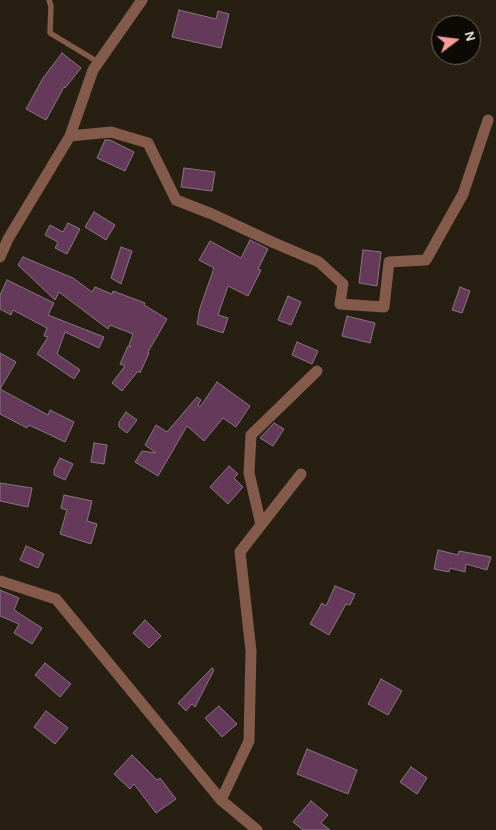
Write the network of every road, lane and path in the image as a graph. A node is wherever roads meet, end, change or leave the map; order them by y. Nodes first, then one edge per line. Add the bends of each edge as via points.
1 (49, 0) edge
2 (142, 0) edge
3 (98, 62) junction
4 (488, 120) dead end
5 (70, 136) junction
6 (0, 258) edge
7 (317, 370) dead end
8 (302, 474) dead end
9 (261, 525) junction
10 (0, 581) edge
11 (221, 800) junction
12 (256, 830) edge

1 - 3 lane via 50,33
2 - 3 street
3 - 5 street via 92,70
4 - 5 street via 463,194 426,260 389,262 384,306 340,304 343,284 319,262 176,200 148,143 111,132
5 - 6 street via 8,239
7 - 9 street via 251,435 249,472
8 - 9 street
9 - 11 street via 240,552 250,651 249,741
10 - 11 street via 56,599
11 - 12 street

